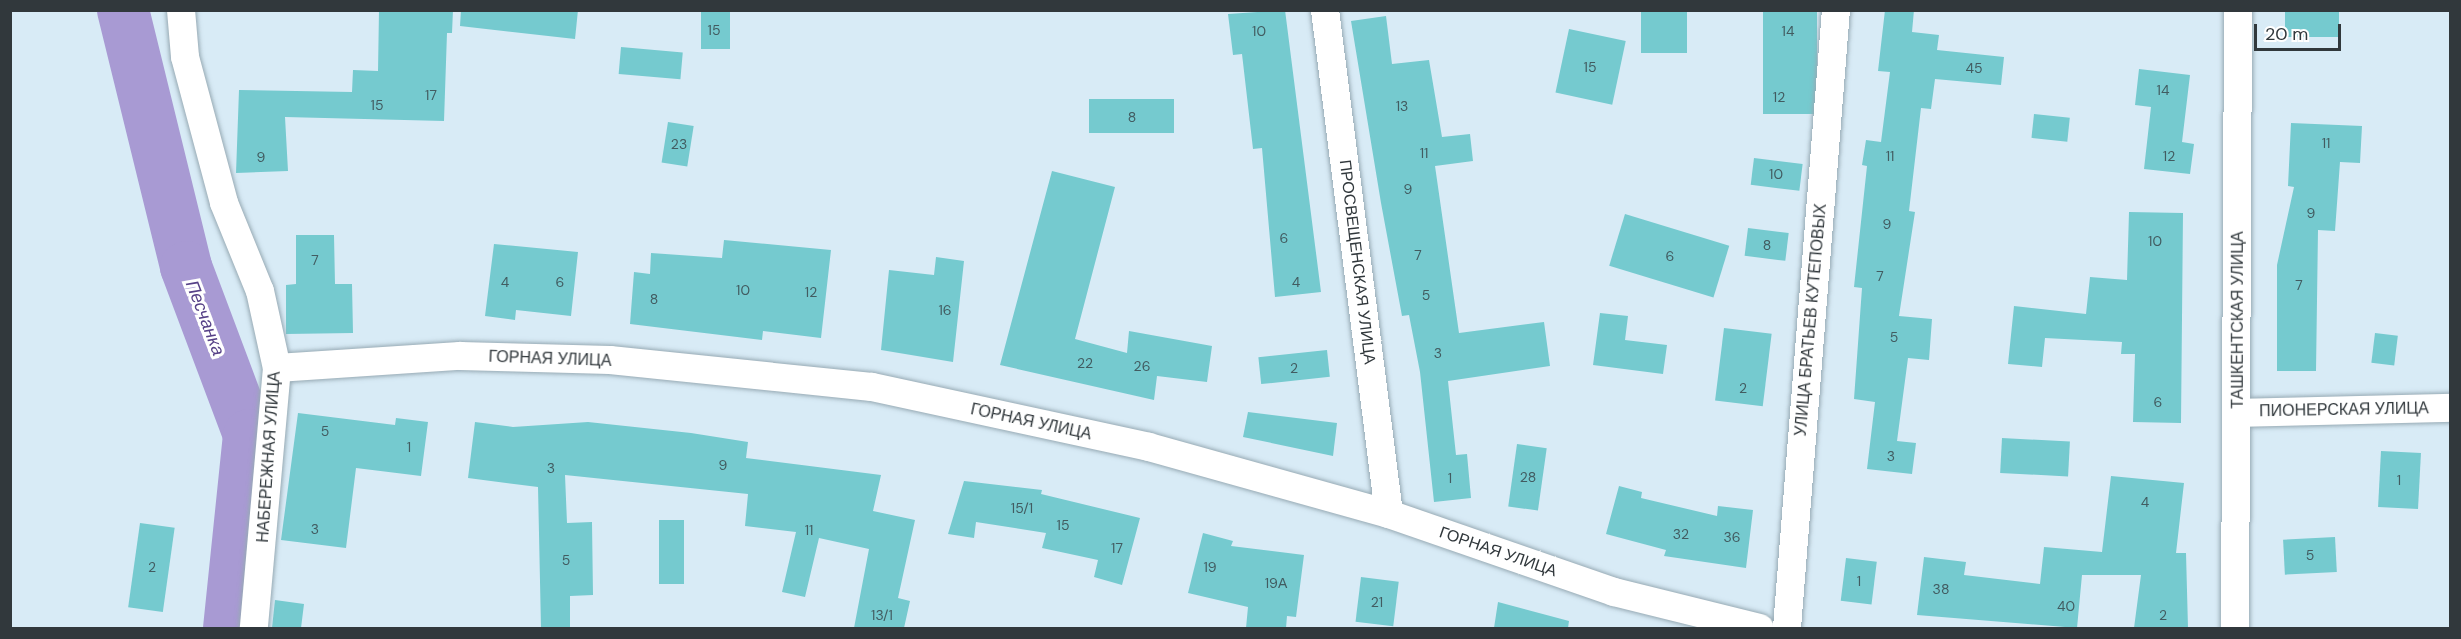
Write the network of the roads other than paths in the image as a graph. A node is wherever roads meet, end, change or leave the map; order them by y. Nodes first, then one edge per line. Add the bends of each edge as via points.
1 (181, 10) edge
2 (1325, 10) edge
3 (1836, 10) edge
4 (2238, 10) edge
5 (277, 368) junction
6 (2451, 408) edge
7 (2238, 412) junction
8 (1389, 514) junction
9 (254, 628) edge
10 (1760, 628) edge
11 (1786, 628) edge
12 (2235, 628) edge

1 - 5 street, НАБЕРЕЖНАЯ УЛИЦА via 185,57 224,202 260,291
2 - 8 street, ПРОСВЕЩЕНСКАЯ УЛИЦА
3 - 11 street, УЛИЦА БРАТЬЕВ КУТЕПОВЫХ
4 - 7 street, ТАШКЕНТСКАЯ УЛИЦА
5 - 8 street, ГОРНАЯ УЛИЦА via 460,356 610,360 872,387 1149,447
5 - 9 street, НАБЕРЕЖНАЯ УЛИЦА
6 - 7 street, ПИОНЕРСКАЯ УЛИЦА
7 - 12 street, ТАШКЕНТСКАЯ УЛИЦА
8 - 10 street, ГОРНАЯ УЛИЦА via 1614,592

